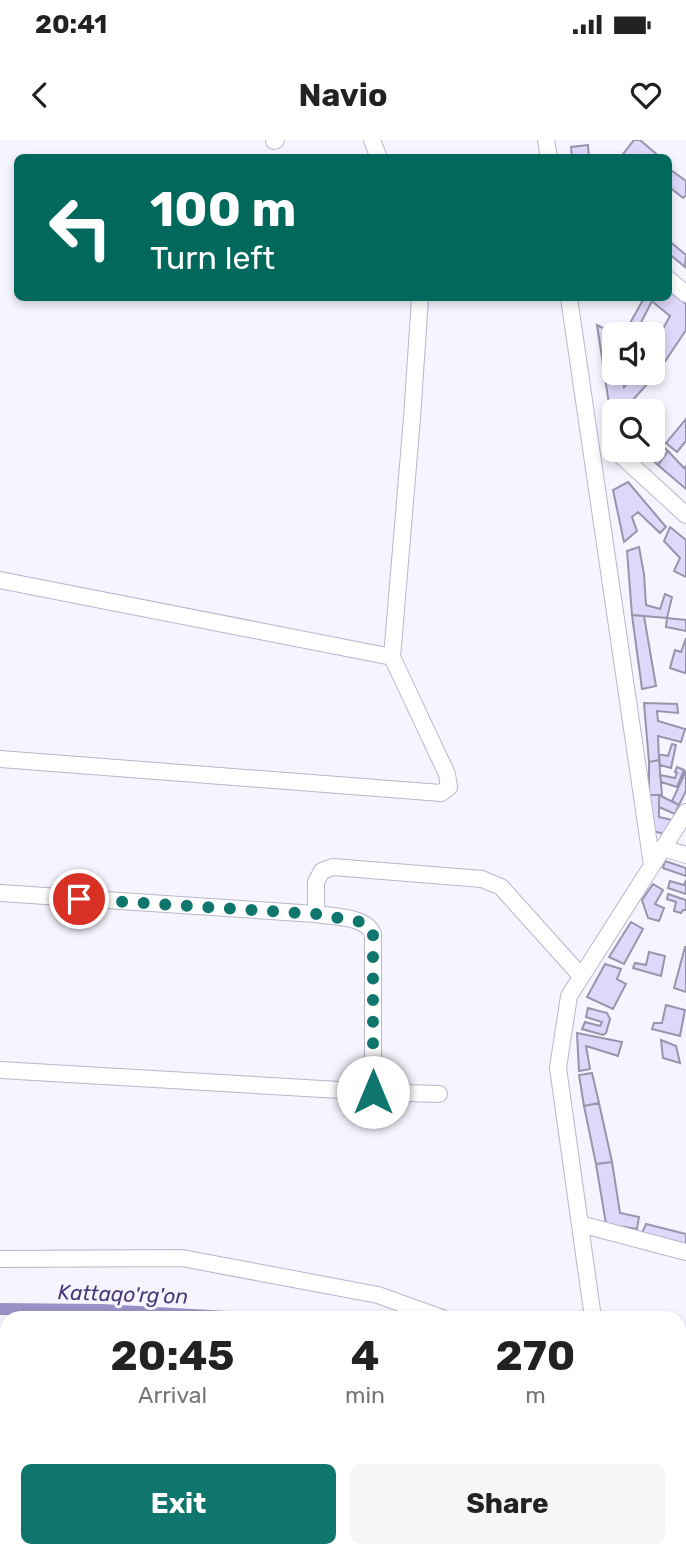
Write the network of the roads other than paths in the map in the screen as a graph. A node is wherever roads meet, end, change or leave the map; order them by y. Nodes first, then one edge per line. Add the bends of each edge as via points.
1 (672, 282) edge
2 (686, 294) edge
3 (420, 301) edge
4 (569, 301) edge
5 (588, 427) junction
6 (602, 439) edge
7 (627, 462) edge
8 (686, 515) edge
9 (0, 580) edge
10 (392, 657) junction
11 (0, 759) edge
12 (686, 812) edge
13 (663, 848) junction
14 (686, 855) edge
15 (652, 866) junction
16 (0, 894) edge
17 (316, 914) junction
18 (581, 976) junction
19 (0, 1070) edge
20 (373, 1092) junction
21 (439, 1094) dead end
22 (580, 1224) junction
23 (686, 1252) edge
24 (0, 1259) edge
25 (423, 1311) edge
26 (592, 1311) edge

1 - 2 street
3 - 10 street
4 - 5 street
5 - 6 street
5 - 15 street
7 - 8 street
9 - 10 street
10 - 11 street via 447,774 449,787 441,793
12 - 13 street
13 - 14 street
13 - 15 street
15 - 18 street
16 - 17 street
17 - 18 street via 316,882 322,871 333,867 482,879 501,887
17 - 20 street via 361,922 373,934
18 - 22 street via 569,996 558,1068
19 - 20 street
20 - 21 street
22 - 23 street
22 - 26 street
24 - 25 street via 182,1258 378,1295

